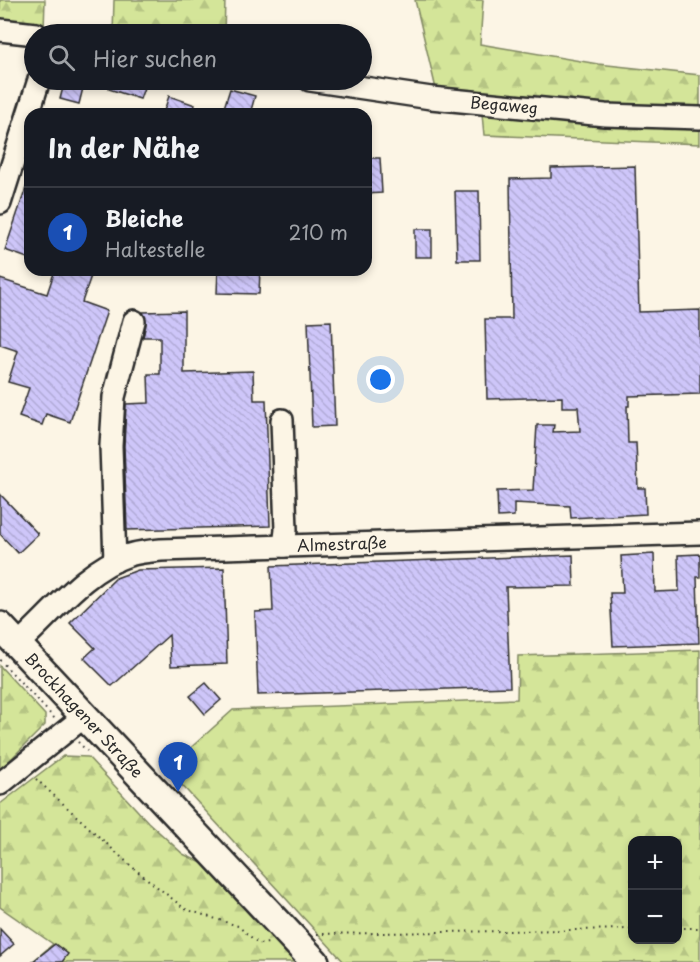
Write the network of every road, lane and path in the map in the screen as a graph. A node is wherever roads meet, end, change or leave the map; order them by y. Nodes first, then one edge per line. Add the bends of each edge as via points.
1 (0, 30) edge
2 (24, 33) edge
3 (372, 89) edge
4 (36, 90) edge
5 (30, 108) edge
6 (700, 117) edge
7 (24, 127) edge
8 (0, 203) edge
9 (134, 321) dead end
10 (282, 420) dead end
11 (700, 532) edge
12 (284, 546) junction
13 (115, 561) junction
14 (9, 635) edge
15 (86, 715) junction
16 (22, 766) junction
17 (0, 784) edge
18 (682, 928) edge
19 (700, 928) edge
20 (628, 929) edge
21 (295, 940) junction
22 (315, 962) edge

1 - 2 street
3 - 6 street, Begaweg via 605,115
4 - 5 street
7 - 8 street
9 - 13 street via 114,398 111,446
10 - 12 street
11 - 12 street, Almestraße
12 - 13 street, Almestraße via 160,550
13 - 14 street, Almestraße
14 - 15 main road, Brockhagener Straße
15 - 16 street
15 - 21 main road, Brockhagener Straße
16 - 17 street
16 - 21 path via 131,866 185,909 238,926 259,944
18 - 19 path
20 - 21 path via 303,934
21 - 22 main road, Brockhagener Straße

